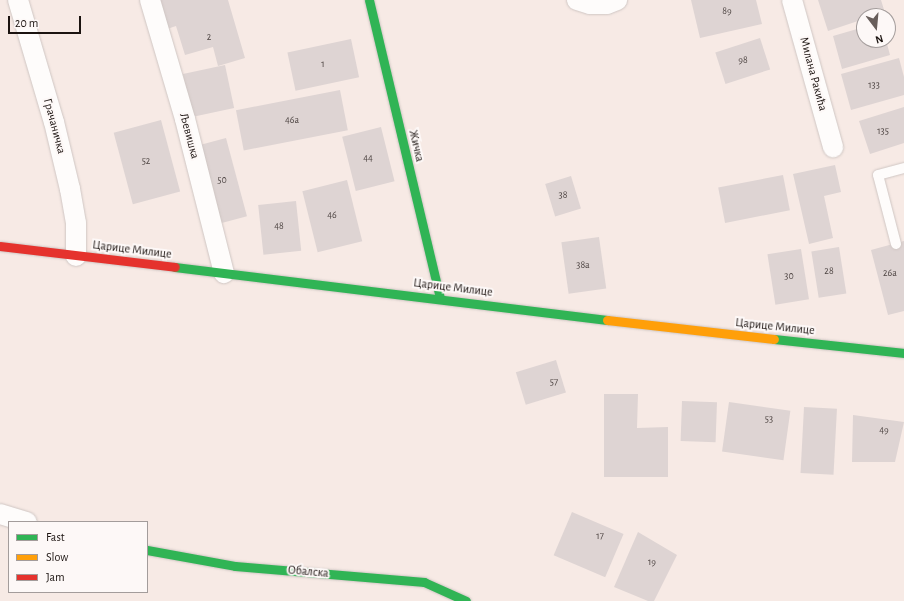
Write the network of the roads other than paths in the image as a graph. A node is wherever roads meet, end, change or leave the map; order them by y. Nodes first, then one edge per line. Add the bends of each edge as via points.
1 (18, 0) edge
2 (150, 0) edge
3 (369, 0) edge
4 (577, 0) edge
5 (617, 0) edge
6 (792, 0) edge
7 (833, 147) dead end
8 (904, 168) edge
9 (896, 244) dead end
10 (0, 246) edge
11 (76, 256) junction
12 (224, 273) junction
13 (440, 298) junction
14 (903, 350) edge
15 (0, 514) edge
16 (24, 521) edge
17 (148, 550) edge
18 (466, 601) edge

1 - 11 street, Грачаничка via 54,122 70,189 76,223
2 - 12 street, Љевишка
3 - 13 main road, Жичка
4 - 5 street via 590,4 607,4
6 - 7 street, Милана Ракића
8 - 9 lane via 878,175
10 - 11 main road, Царице Милице
11 - 12 main road, Царице Милице
12 - 13 main road, Царице Милице
13 - 14 main road, Царице Милице via 681,329
15 - 16 street
17 - 18 main road, Обалска via 235,566 424,582

